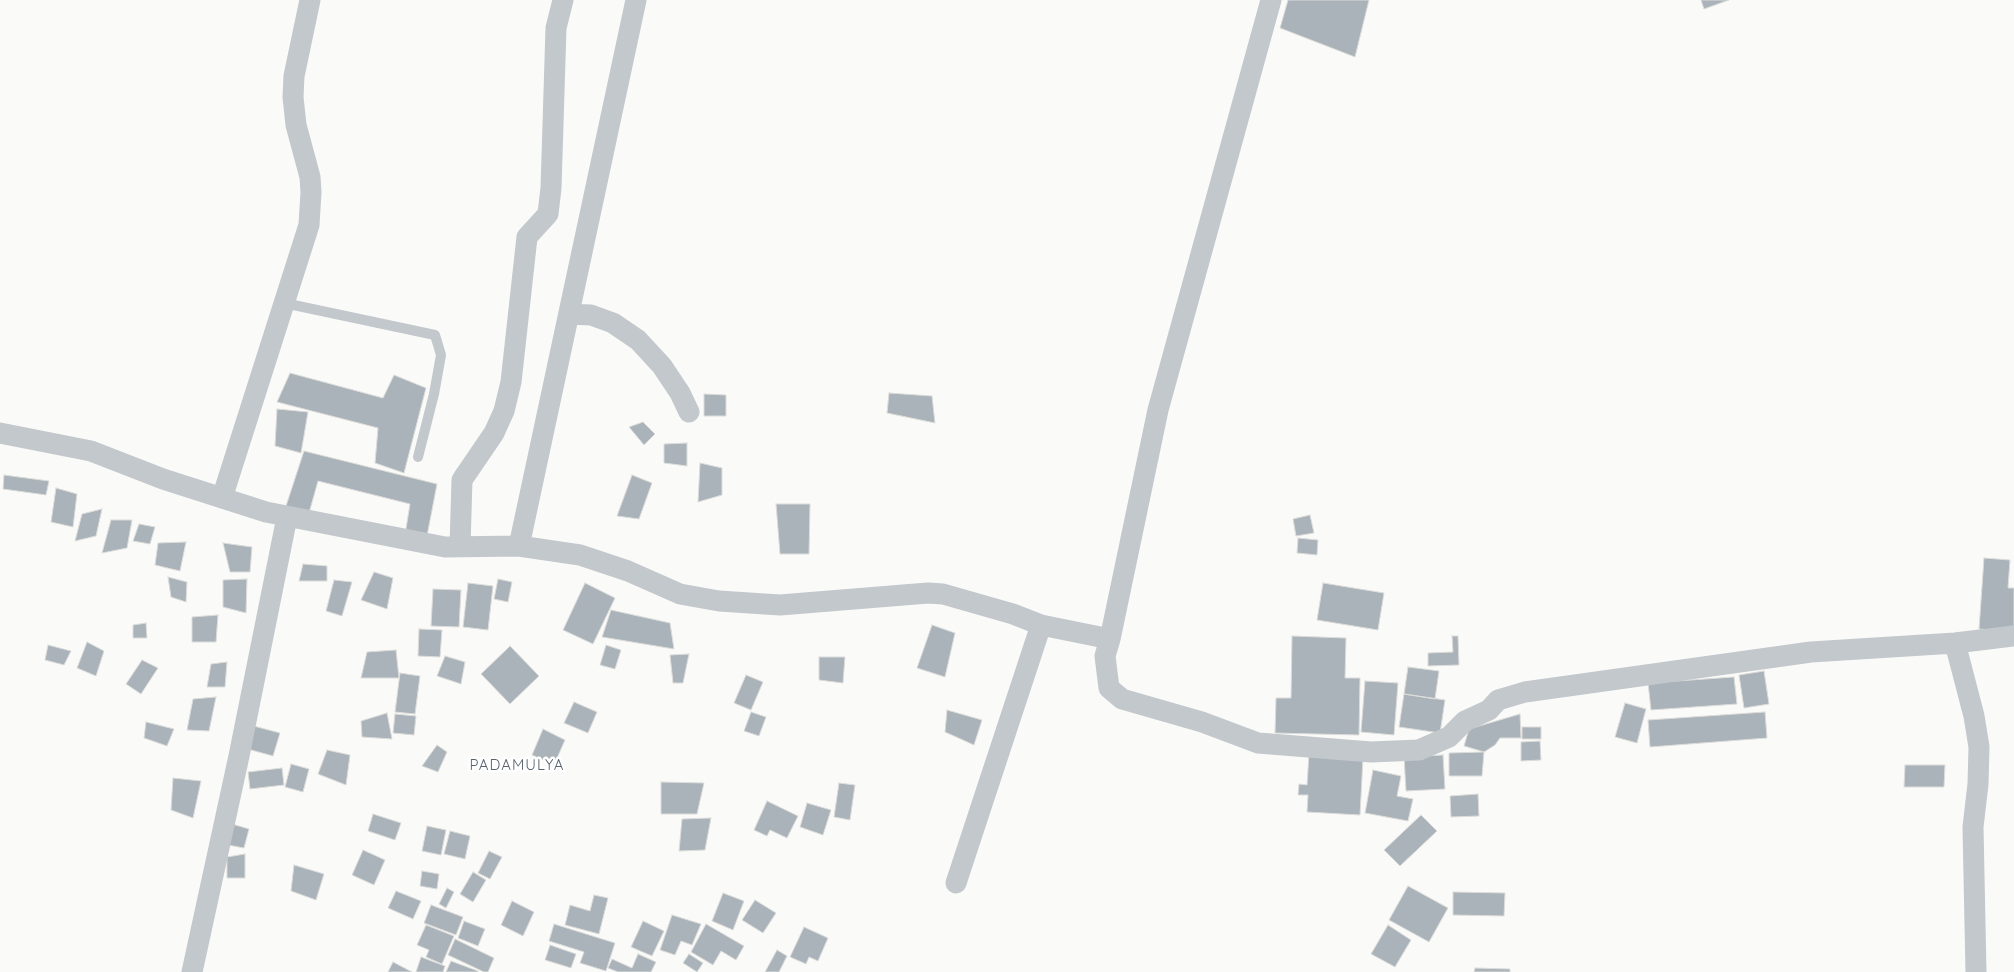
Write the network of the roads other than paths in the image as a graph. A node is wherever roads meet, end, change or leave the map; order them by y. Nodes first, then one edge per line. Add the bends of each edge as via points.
1 (310, 0) edge
2 (563, 0) edge
3 (636, 0) edge
4 (1271, 0) edge
5 (284, 303) junction
6 (569, 314) junction
7 (689, 412) dead end
8 (0, 433) edge
9 (418, 457) dead end
10 (222, 498) junction
11 (287, 517) junction
12 (519, 546) junction
13 (460, 547) junction
14 (1041, 625) junction
15 (2014, 636) edge
16 (1110, 639) junction
17 (1955, 643) junction
18 (956, 883) dead end
19 (192, 972) edge
20 (1976, 972) edge

1 - 5 street via 294,76 293,97 296,125 310,177 310,211
2 - 13 street via 556,28 548,214 527,238 511,382 504,411 494,433 462,480
3 - 6 street
4 - 16 street via 1158,410
5 - 9 lane via 436,335 441,355
5 - 10 street
6 - 7 street via 591,315 613,323 638,340 662,366
6 - 12 street
8 - 10 street via 91,451
10 - 11 street
11 - 13 street via 401,540
11 - 19 street
12 - 13 street
12 - 14 street via 580,554 680,594 719,601 780,606 944,594
14 - 16 street
14 - 18 street
15 - 17 street
16 - 17 street via 1105,656 1109,688 1122,699 1202,722 1258,743 1371,752 1419,750 1449,737 1464,722 1489,710 1498,700 1525,692 1811,652
17 - 20 street via 1979,747 1972,827

